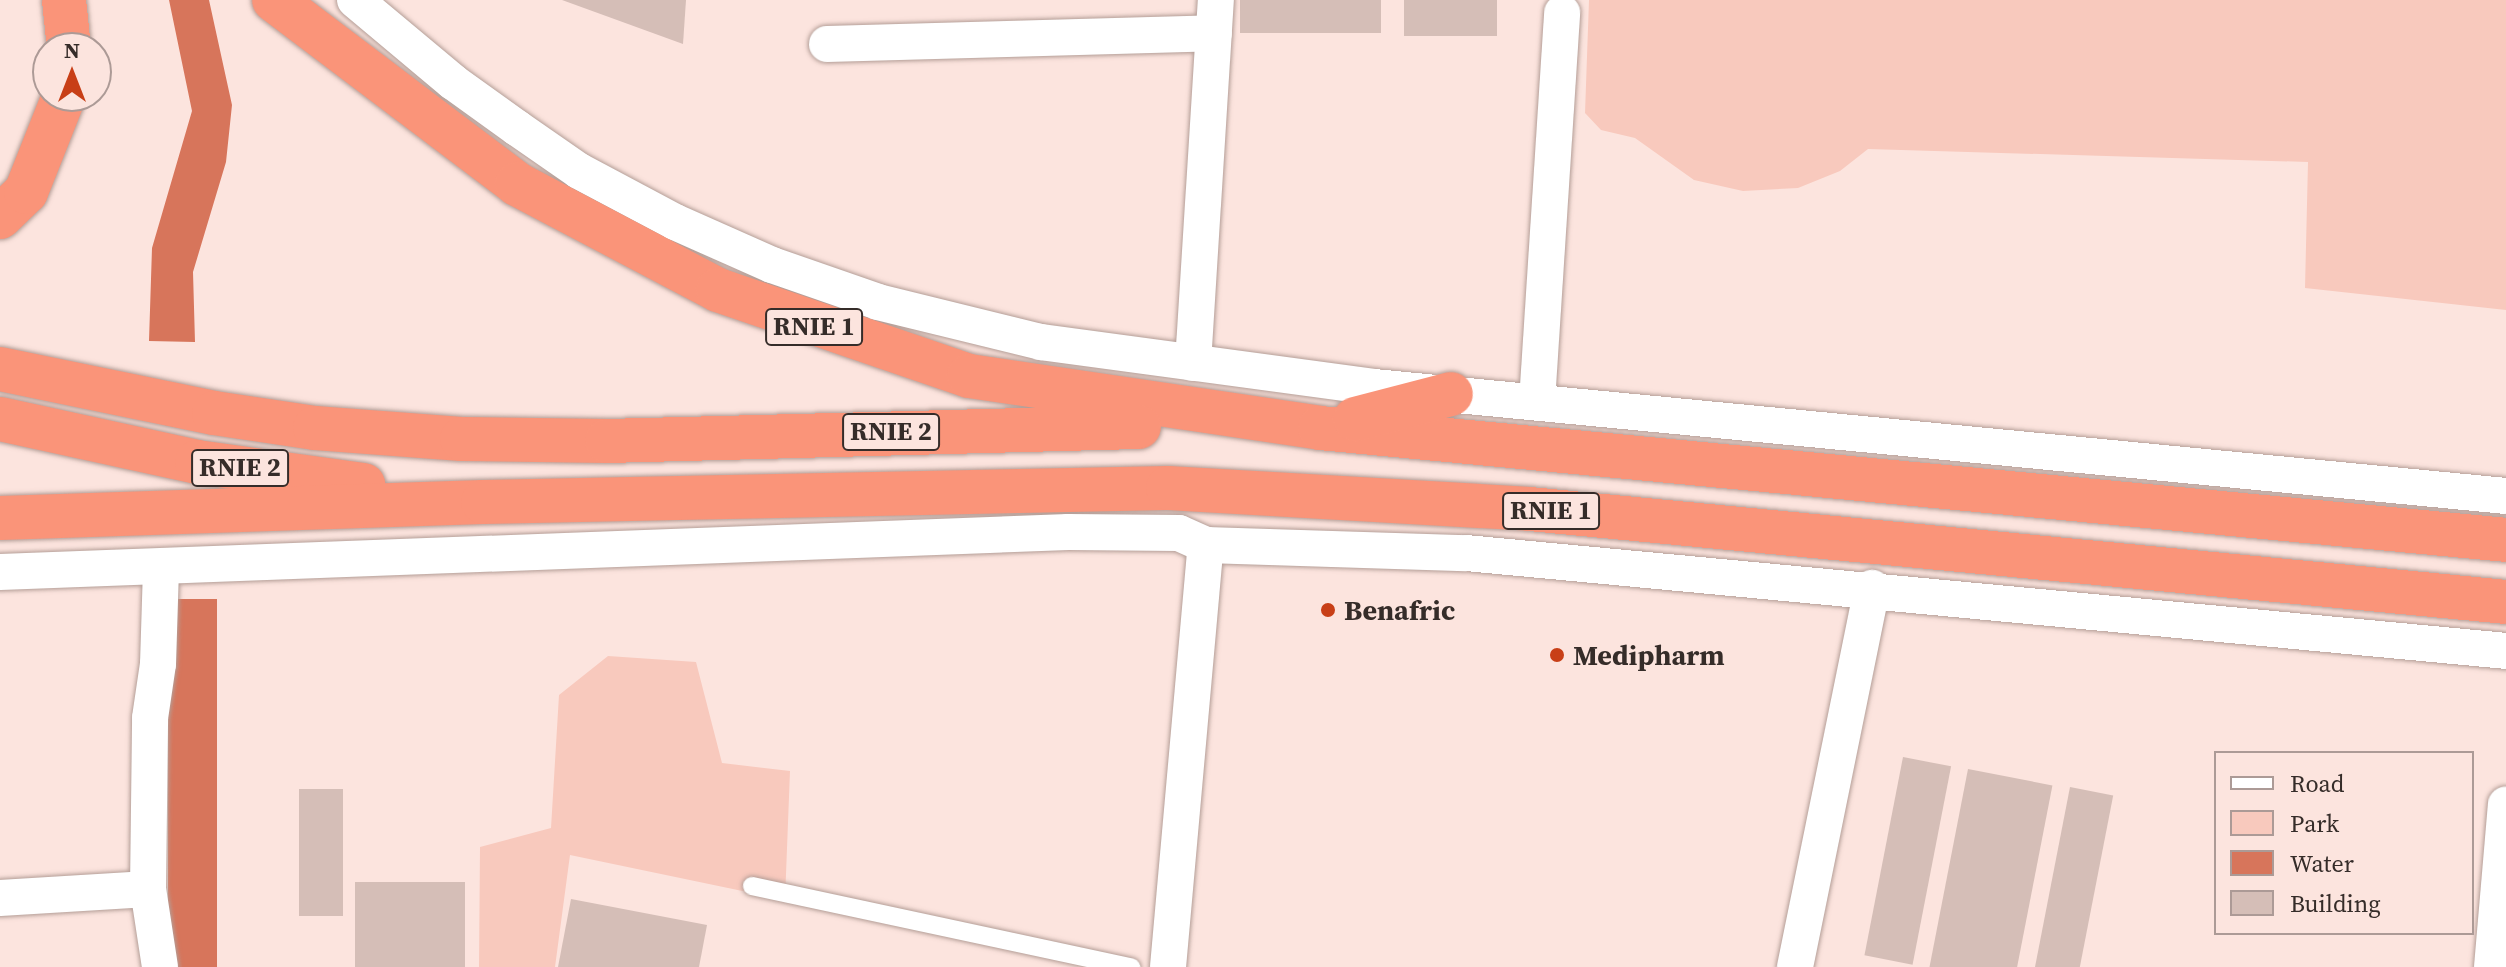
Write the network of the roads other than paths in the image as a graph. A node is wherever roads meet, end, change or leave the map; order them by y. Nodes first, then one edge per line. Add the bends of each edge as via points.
1 (64, 0) edge
2 (274, 0) edge
3 (355, 0) edge
4 (1562, 13) dead end
5 (1215, 17) edge
6 (67, 32) edge
7 (827, 44) dead end
8 (59, 112) edge
9 (0, 217) edge
10 (1193, 363) junction
11 (0, 369) edge
12 (1451, 394) junction
13 (1537, 402) junction
14 (0, 419) edge
15 (1320, 428) junction
16 (2506, 496) edge
17 (483, 502) junction
18 (0, 518) edge
19 (2506, 540) edge
20 (1206, 545) junction
21 (161, 567) junction
22 (0, 572) edge
23 (1872, 588) junction
24 (2506, 602) edge
25 (2506, 651) edge
26 (2506, 805) edge
27 (752, 886) dead end
28 (148, 889) junction
29 (0, 898) edge
30 (160, 967) edge
31 (1131, 967) edge
32 (1168, 967) edge
33 (1795, 967) edge
34 (2492, 967) edge

1 - 6 highway
2 - 15 highway, RNIE 1 via 517,184 718,290 969,376
3 - 10 street via 453,82 579,171 772,265 878,302 1041,342
4 - 13 street
5 - 7 street
5 - 10 street
8 - 9 highway via 26,192
10 - 12 street
11 - 15 highway, RNIE 2 / RNIE 2 via 214,413 462,439
12 - 13 street
12 - 15 highway
13 - 16 street
14 - 17 highway, RNIE 2 / RNIE 2 via 197,462
15 - 19 highway, RNIE 1
17 - 18 highway, RNIE 1
17 - 24 highway, RNIE 1 via 1168,488 1530,509
20 - 21 street via 1179,533 1068,532
20 - 23 street via 1466,553
20 - 32 street
21 - 22 street
21 - 28 street via 158,664 150,718
23 - 25 street
23 - 33 street
26 - 34 street
27 - 31 lane
28 - 29 street
28 - 30 street

